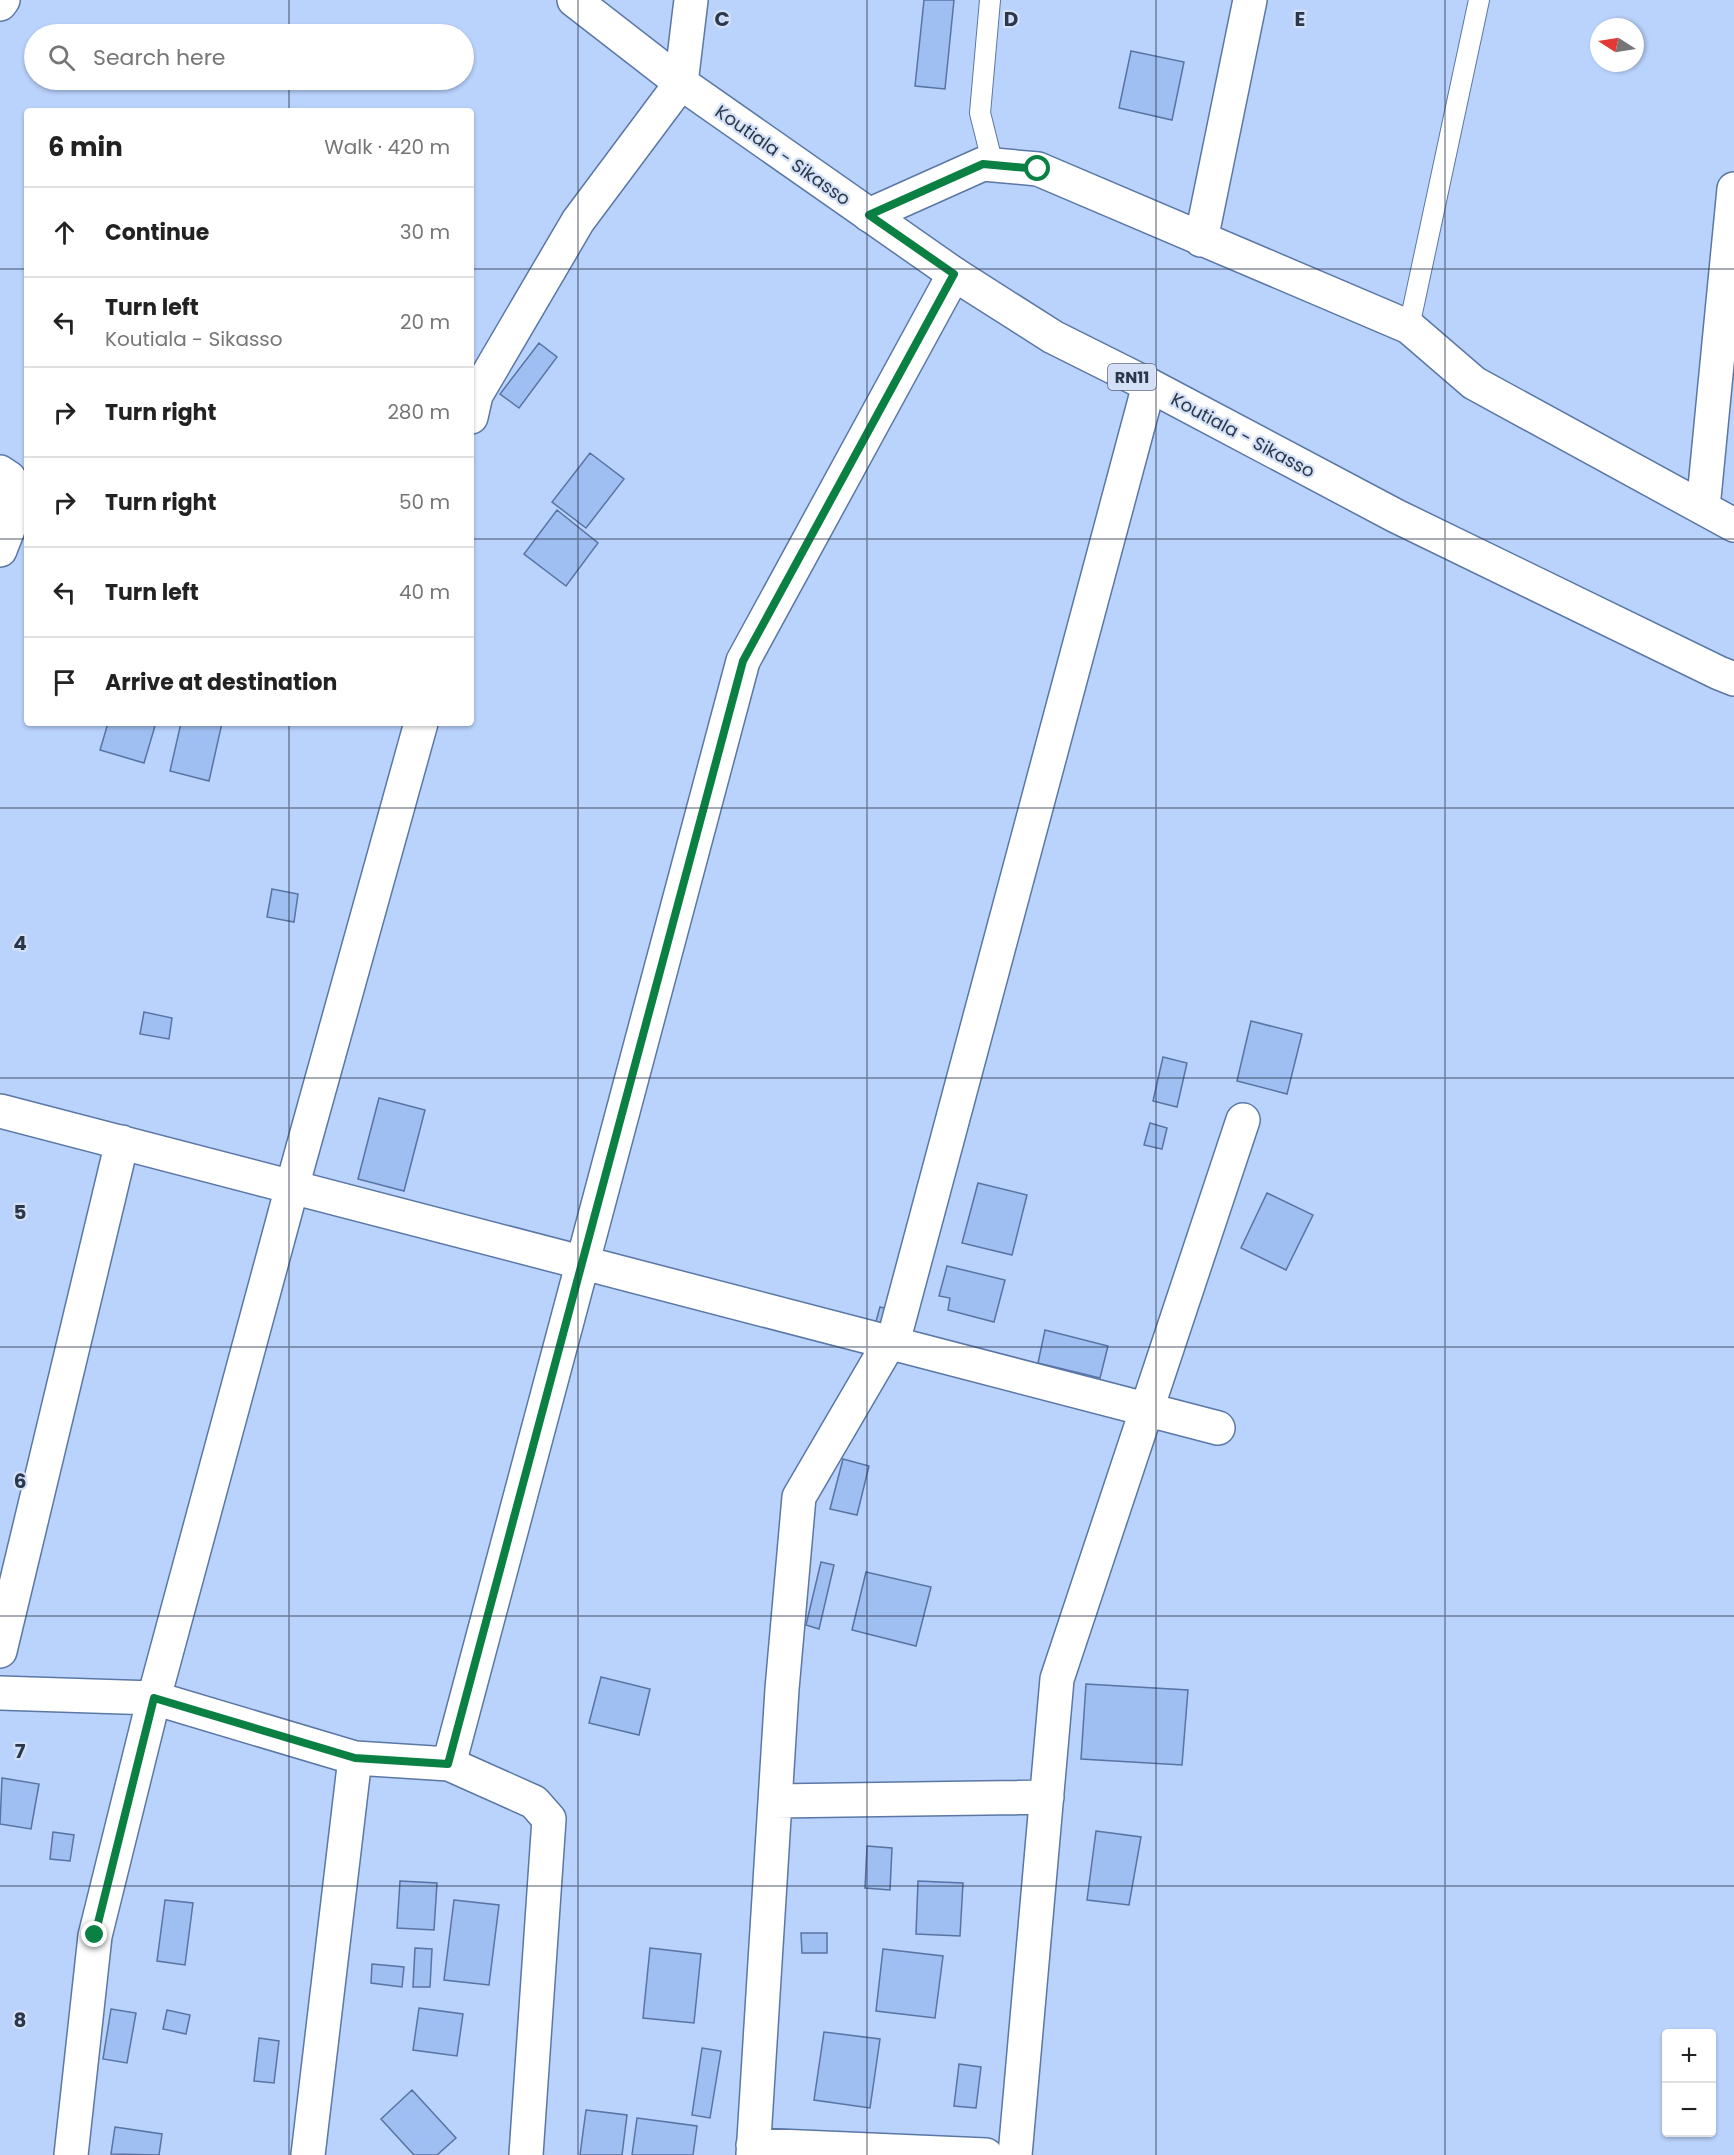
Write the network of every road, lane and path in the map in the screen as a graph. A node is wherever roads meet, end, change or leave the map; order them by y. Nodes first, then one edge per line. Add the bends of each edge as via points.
1 (574, 0) edge
2 (691, 0) edge
3 (990, 0) edge
4 (1250, 0) edge
5 (1479, 0) edge
6 (681, 83) junction
7 (993, 165) junction
8 (1734, 189) edge
9 (869, 215) junction
10 (1732, 238) edge
11 (1201, 240) junction
12 (954, 274) junction
13 (1409, 327) junction
14 (1149, 386) junction
15 (474, 404) edge
16 (0, 472) edge
17 (1703, 508) junction
18 (1734, 525) edge
19 (0, 550) edge
20 (1734, 679) edge
21 (420, 726) edge
22 (0, 1111) edge
23 (1243, 1120) dead end
24 (122, 1142) junction
25 (292, 1187) junction
26 (583, 1262) junction
27 (889, 1342) junction
28 (1146, 1409) junction
29 (1218, 1428) dead end
30 (0, 1651) edge
31 (0, 1692) edge
32 (154, 1698) junction
33 (355, 1758) junction
34 (448, 1764) junction
35 (1047, 1797) junction
36 (775, 1801) junction
37 (753, 2150) edge
38 (71, 2155) edge
39 (308, 2155) edge
40 (526, 2155) edge
41 (986, 2155) edge
42 (1015, 2155) edge

1 - 6 street, Koutiala - Sikasso / RN11
2 - 6 street
3 - 7 lane via 980,113
4 - 11 street
5 - 13 lane
6 - 9 street, Koutiala - Sikasso / RN11
6 - 15 street via 578,221
7 - 9 street via 983,164
7 - 11 street via 1038,169
8 - 10 street
9 - 12 street, Koutiala - Sikasso / RN11
10 - 17 street
11 - 13 street
12 - 14 street, Koutiala - Sikasso / RN11 via 1053,337
12 - 26 street via 743,661
13 - 17 street via 1474,383
14 - 20 street, Koutiala - Sikasso / RN11 via 1396,516
14 - 27 street via 896,1331
16 - 19 street via 9,478 14,514
17 - 18 street
21 - 25 street
22 - 24 street
23 - 28 street
24 - 25 street
24 - 30 street
25 - 26 street
25 - 32 street
26 - 27 street
26 - 34 street
27 - 28 street
27 - 36 street via 799,1497
28 - 29 street
28 - 35 street via 1057,1679
31 - 32 street
32 - 33 street
32 - 38 street via 95,1935
33 - 34 street
33 - 39 street
34 - 40 street via 534,1802 549,1819
35 - 36 street
35 - 42 street
36 - 37 street
37 - 41 street

